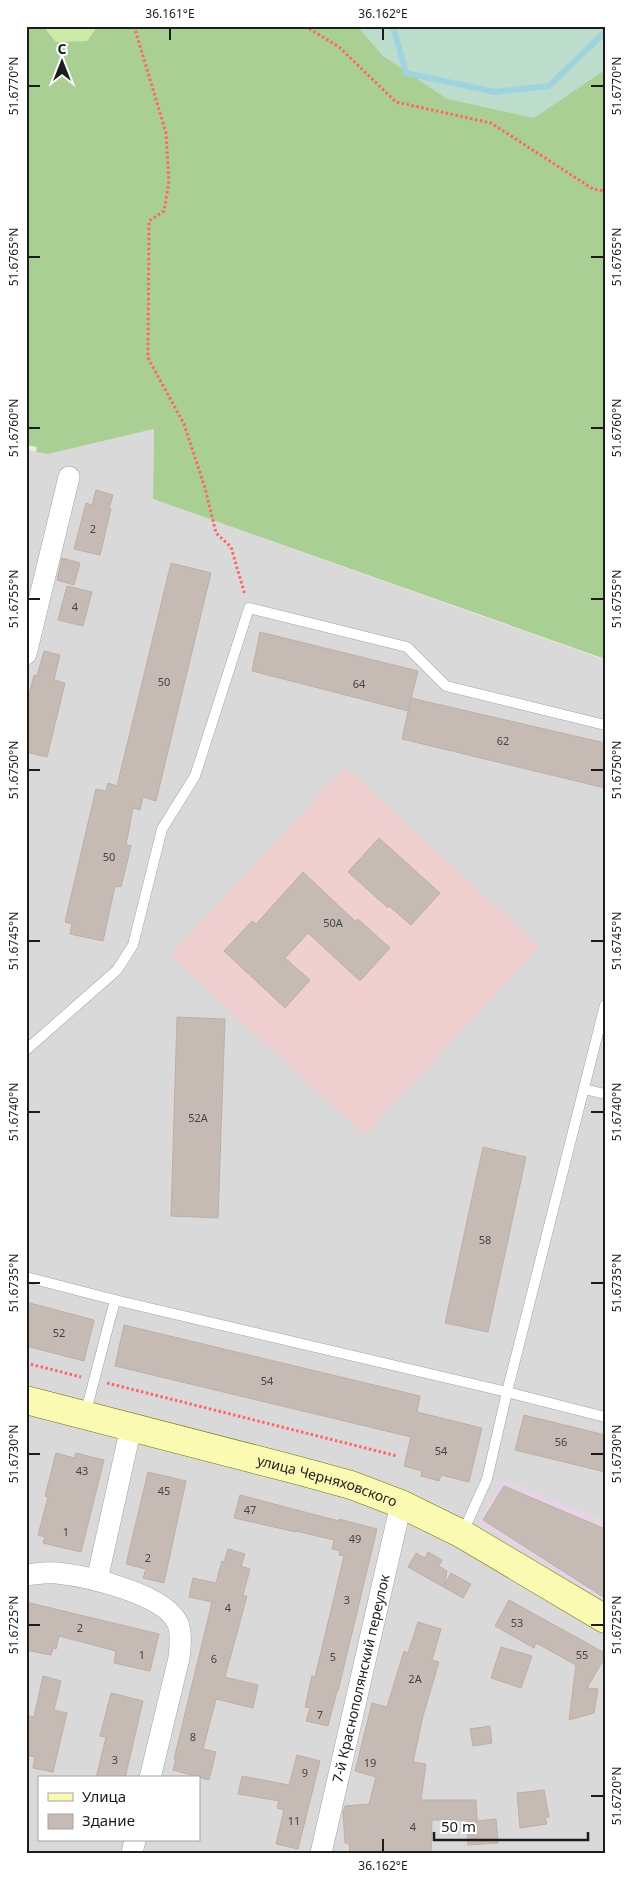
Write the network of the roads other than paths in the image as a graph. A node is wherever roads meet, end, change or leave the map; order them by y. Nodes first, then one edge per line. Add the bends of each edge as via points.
1 (69, 477) dead end
2 (26, 654) edge
3 (605, 725) edge
4 (605, 1005) edge
5 (26, 1050) edge
6 (584, 1089) junction
7 (605, 1094) edge
8 (26, 1277) edge
9 (115, 1300) junction
10 (507, 1392) junction
11 (26, 1400) edge
12 (85, 1415) junction
13 (605, 1417) edge
14 (132, 1427) junction
15 (401, 1504) junction
16 (462, 1534) junction
17 (26, 1575) edge
18 (98, 1580) junction
19 (605, 1619) edge
20 (150, 1776) edge
21 (321, 1853) edge

1 - 2 street
3 - 5 lane via 446,686 407,647 249,608 196,776 162,829 132,945 117,970
4 - 6 lane
6 - 7 lane
6 - 10 lane
8 - 9 lane
9 - 10 lane
9 - 12 lane
10 - 13 lane
10 - 16 lane via 487,1479
11 - 12 main road, улица Черняховского
12 - 14 main road, улица Черняховского
14 - 15 main road, улица Черняховского via 351,1485
14 - 18 street
15 - 16 main road, улица Черняховского
15 - 21 street, 7-й Краснополянский переулок
16 - 19 main road, улица Черняховского
17 - 18 street via 55,1573
18 - 20 street via 145,1596 166,1609 178,1623 181,1640 179,1658

